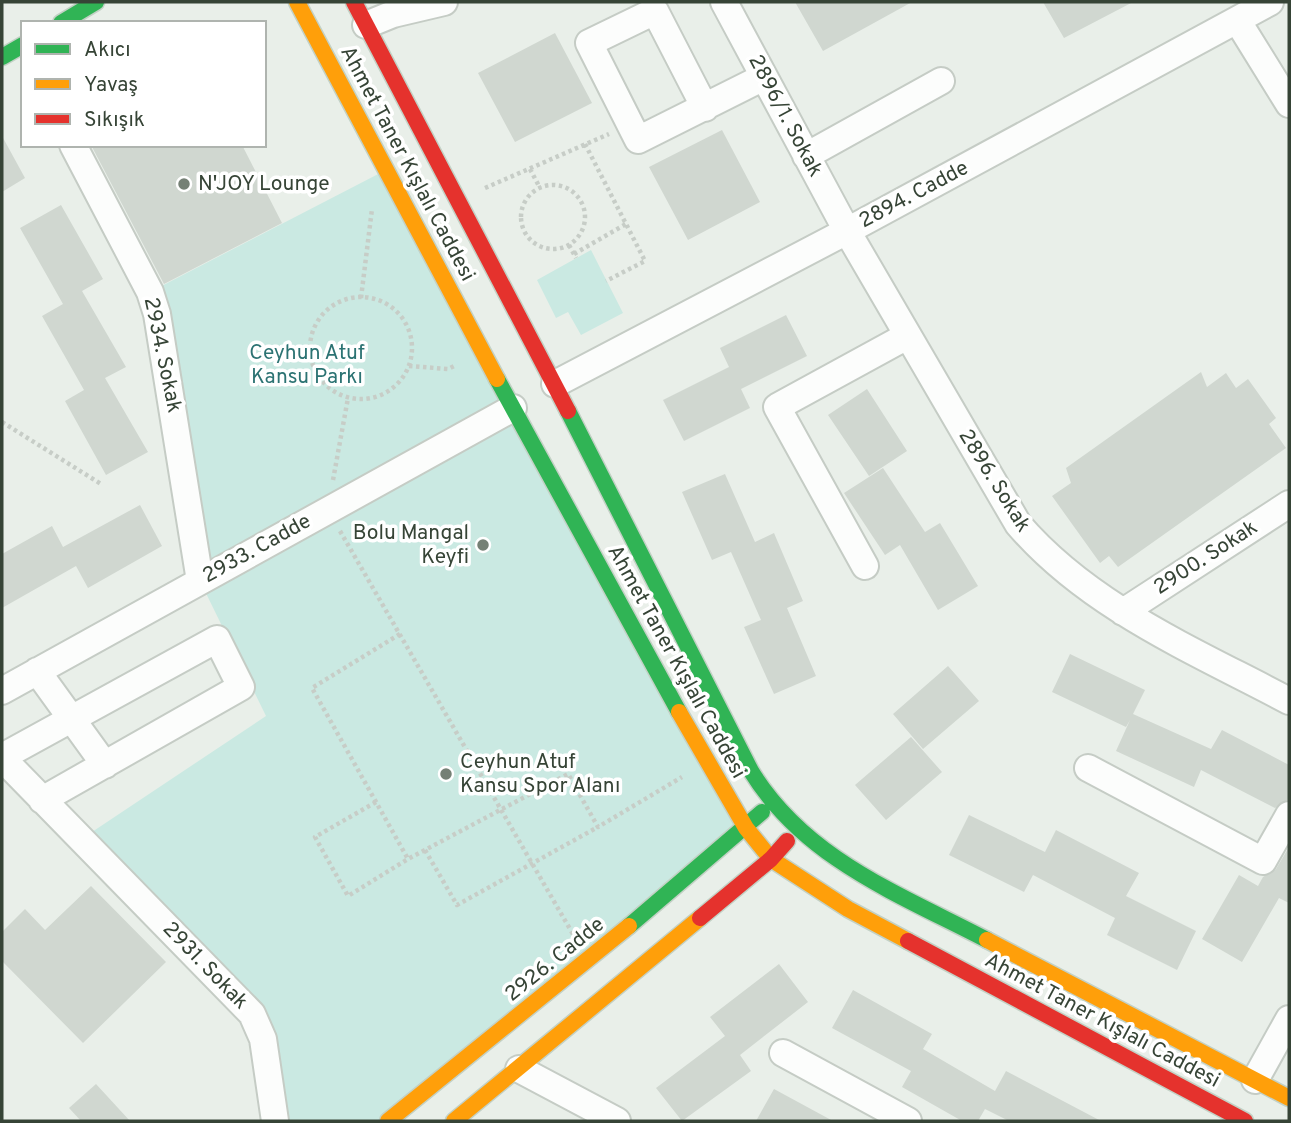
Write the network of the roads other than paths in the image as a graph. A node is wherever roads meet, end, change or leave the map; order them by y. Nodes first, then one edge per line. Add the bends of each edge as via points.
1 (96, 2) edge
2 (297, 2) edge
3 (354, 2) edge
4 (443, 2) edge
5 (724, 2) edge
6 (1270, 2) edge
7 (1237, 20) junction
8 (64, 21) edge
9 (366, 25) junction
10 (764, 77) junction
11 (941, 81) dead end
12 (1289, 104) edge
13 (705, 107) junction
14 (74, 147) edge
15 (806, 156) junction
16 (847, 231) junction
17 (907, 335) junction
18 (550, 387) junction
19 (518, 405) junction
20 (1289, 504) edge
21 (865, 566) dead end
22 (200, 581) junction
23 (1123, 612) junction
24 (37, 671) junction
25 (2, 691) edge
26 (1289, 701) edge
27 (71, 719) junction
28 (2, 758) edge
29 (105, 765) junction
30 (1088, 768) dead end
31 (42, 800) junction
32 (769, 802) junction
33 (1289, 815) edge
34 (746, 828) junction
35 (794, 830) junction
36 (771, 859) junction
37 (1289, 1019) edge
38 (783, 1053) dead end
39 (519, 1069) junction
40 (1289, 1098) edge
41 (1244, 1106) edge
42 (464, 1117) edge
43 (275, 1121) edge
44 (388, 1121) edge
45 (617, 1121) edge
46 (908, 1121) edge

1 - 8 street
2 - 19 street, Ahmet Taner Kışlalı Caddesi via 482,351
3 - 9 street, Ahmet Taner Kışlalı Caddesi
4 - 9 street
5 - 10 street, 2896/1. Sokak
6 - 7 street, 2894. Cadde
7 - 12 street
7 - 16 street, 2894. Cadde
9 - 18 street, Ahmet Taner Kışlalı Caddesi
10 - 13 street
10 - 15 street, 2896/1. Sokak
11 - 15 street
13 - 13 street via 638,140 589,43 656,11
14 - 22 street, 2934. Sokak via 150,292 157,314
15 - 16 street, 2896/1. Sokak
16 - 17 street, 2896. Sokak
16 - 18 street, 2894. Cadde
17 - 21 street via 777,407
17 - 23 street, 2896. Sokak via 1018,524 1050,559
18 - 32 street, Ahmet Taner Kışlalı Caddesi
19 - 22 street, 2933. Cadde
19 - 34 street, Ahmet Taner Kışlalı Caddesi
20 - 23 street, 2900. Sokak
22 - 24 street, 2933. Cadde
23 - 26 street, 2896. Sokak
24 - 25 street, 2933. Cadde
24 - 27 street
27 - 28 street
27 - 29 street
27 - 29 street via 217,639 242,688
28 - 31 street, 2931. Sokak
29 - 31 street
30 - 33 street via 1263,861
31 - 43 street, 2931. Sokak via 256,1020
32 - 34 street, 2926. Cadde
32 - 35 street, Ahmet Taner Kışlalı Caddesi
34 - 36 street, Ahmet Taner Kışlalı Caddesi
34 - 44 street, 2926. Cadde
35 - 36 street
35 - 41 street, Ahmet Taner Kışlalı Caddesi
36 - 39 street
36 - 41 street, Ahmet Taner Kışlalı Caddesi via 848,909
37 - 41 street
38 - 46 street
39 - 42 street
39 - 45 street
40 - 41 street, Ahmet Taner Kışlalı Caddesi

